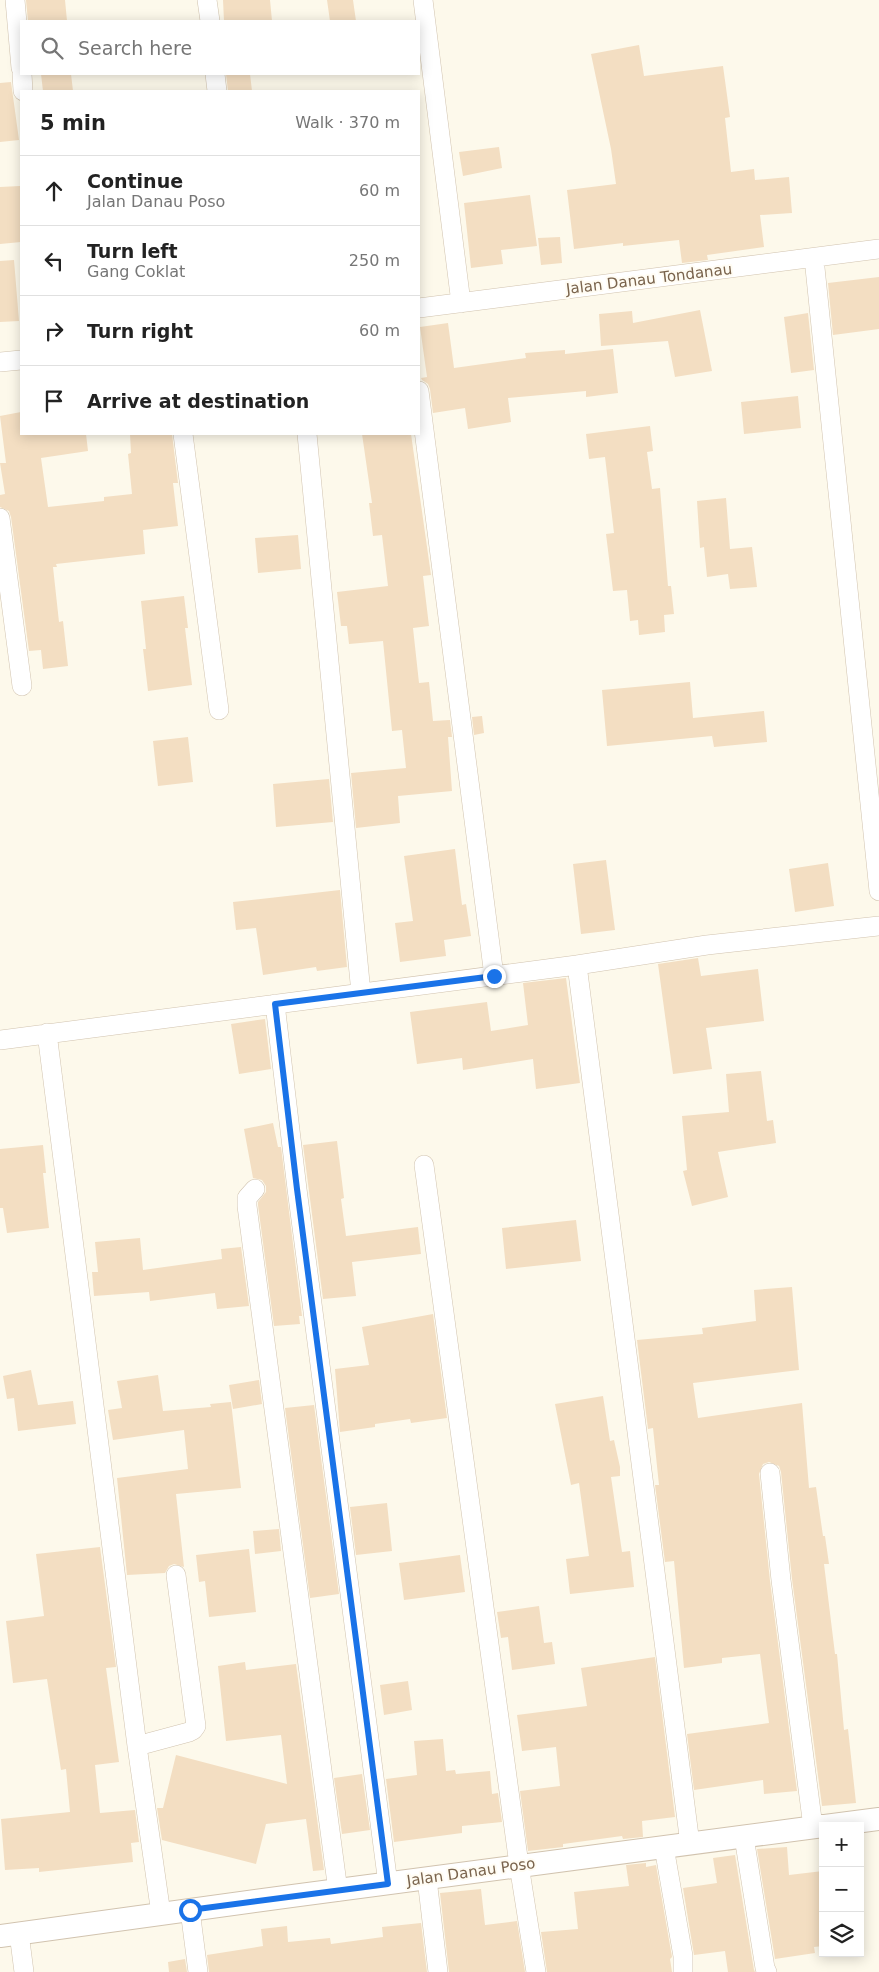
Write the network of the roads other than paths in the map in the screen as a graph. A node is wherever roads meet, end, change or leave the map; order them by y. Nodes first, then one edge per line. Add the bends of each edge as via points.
1 (15, 0) edge
2 (207, 0) edge
3 (422, 0) edge
4 (210, 20) edge
5 (20, 57) edge
6 (22, 75) edge
7 (215, 75) edge
8 (23, 90) edge
9 (217, 90) edge
10 (879, 249) edge
11 (814, 258) junction
12 (461, 303) junction
13 (420, 308) edge
14 (20, 360) edge
15 (0, 362) edge
16 (420, 399) edge
17 (183, 435) edge
18 (307, 435) edge
19 (0, 518) edge
20 (22, 686) dead end
21 (218, 710) dead end
22 (879, 891) edge
23 (879, 926) edge
24 (577, 965) junction
25 (494, 976) junction
26 (361, 993) junction
27 (275, 1004) junction
28 (47, 1034) junction
29 (0, 1040) edge
30 (424, 1165) dead end
31 (255, 1189) dead end
32 (770, 1473) dead end
33 (176, 1575) dead end
34 (137, 1746) junction
35 (879, 1819) edge
36 (819, 1822) edge
37 (854, 1822) edge
38 (819, 1826) edge
39 (744, 1837) junction
40 (690, 1844) junction
41 (664, 1847) junction
42 (519, 1865) junction
43 (427, 1879) junction
44 (388, 1884) junction
45 (338, 1891) junction
46 (190, 1910) junction
47 (161, 1914) junction
48 (5, 1935) edge
49 (24, 1972) edge
50 (198, 1972) edge
51 (438, 1972) edge
52 (536, 1972) edge
53 (682, 1972) edge
54 (768, 1972) edge

1 - 5 street
2 - 4 street
3 - 12 street
6 - 8 street
7 - 9 street
10 - 11 street, Jalan Danau Tondanau
11 - 12 street, Jalan Danau Tondanau
11 - 22 street
12 - 13 street, Jalan Danau Tondanau
14 - 15 street
16 - 25 street
17 - 21 street
18 - 26 street
19 - 20 street
23 - 24 street via 706,945
24 - 25 street
24 - 40 street
25 - 26 street
26 - 27 street
27 - 28 street
27 - 44 street
28 - 29 street
28 - 34 street
30 - 42 street
31 - 45 street via 247,1198 247,1206
32 - 36 street via 781,1580
33 - 34 street via 196,1726 189,1732
34 - 47 street
35 - 37 street, Jalan Danau Poso
38 - 39 street, Jalan Danau Poso
39 - 40 street, Jalan Danau Poso
39 - 54 street
40 - 41 street, Jalan Danau Poso
41 - 42 street, Jalan Danau Poso
41 - 53 street via 683,1956
42 - 43 street, Jalan Danau Poso
42 - 52 street
43 - 44 street, Jalan Danau Poso
43 - 51 street
44 - 45 street, Jalan Danau Poso
45 - 46 street, Jalan Danau Poso
46 - 47 street, Jalan Danau Poso
46 - 50 street
47 - 48 street, Jalan Danau Poso
48 - 49 street

